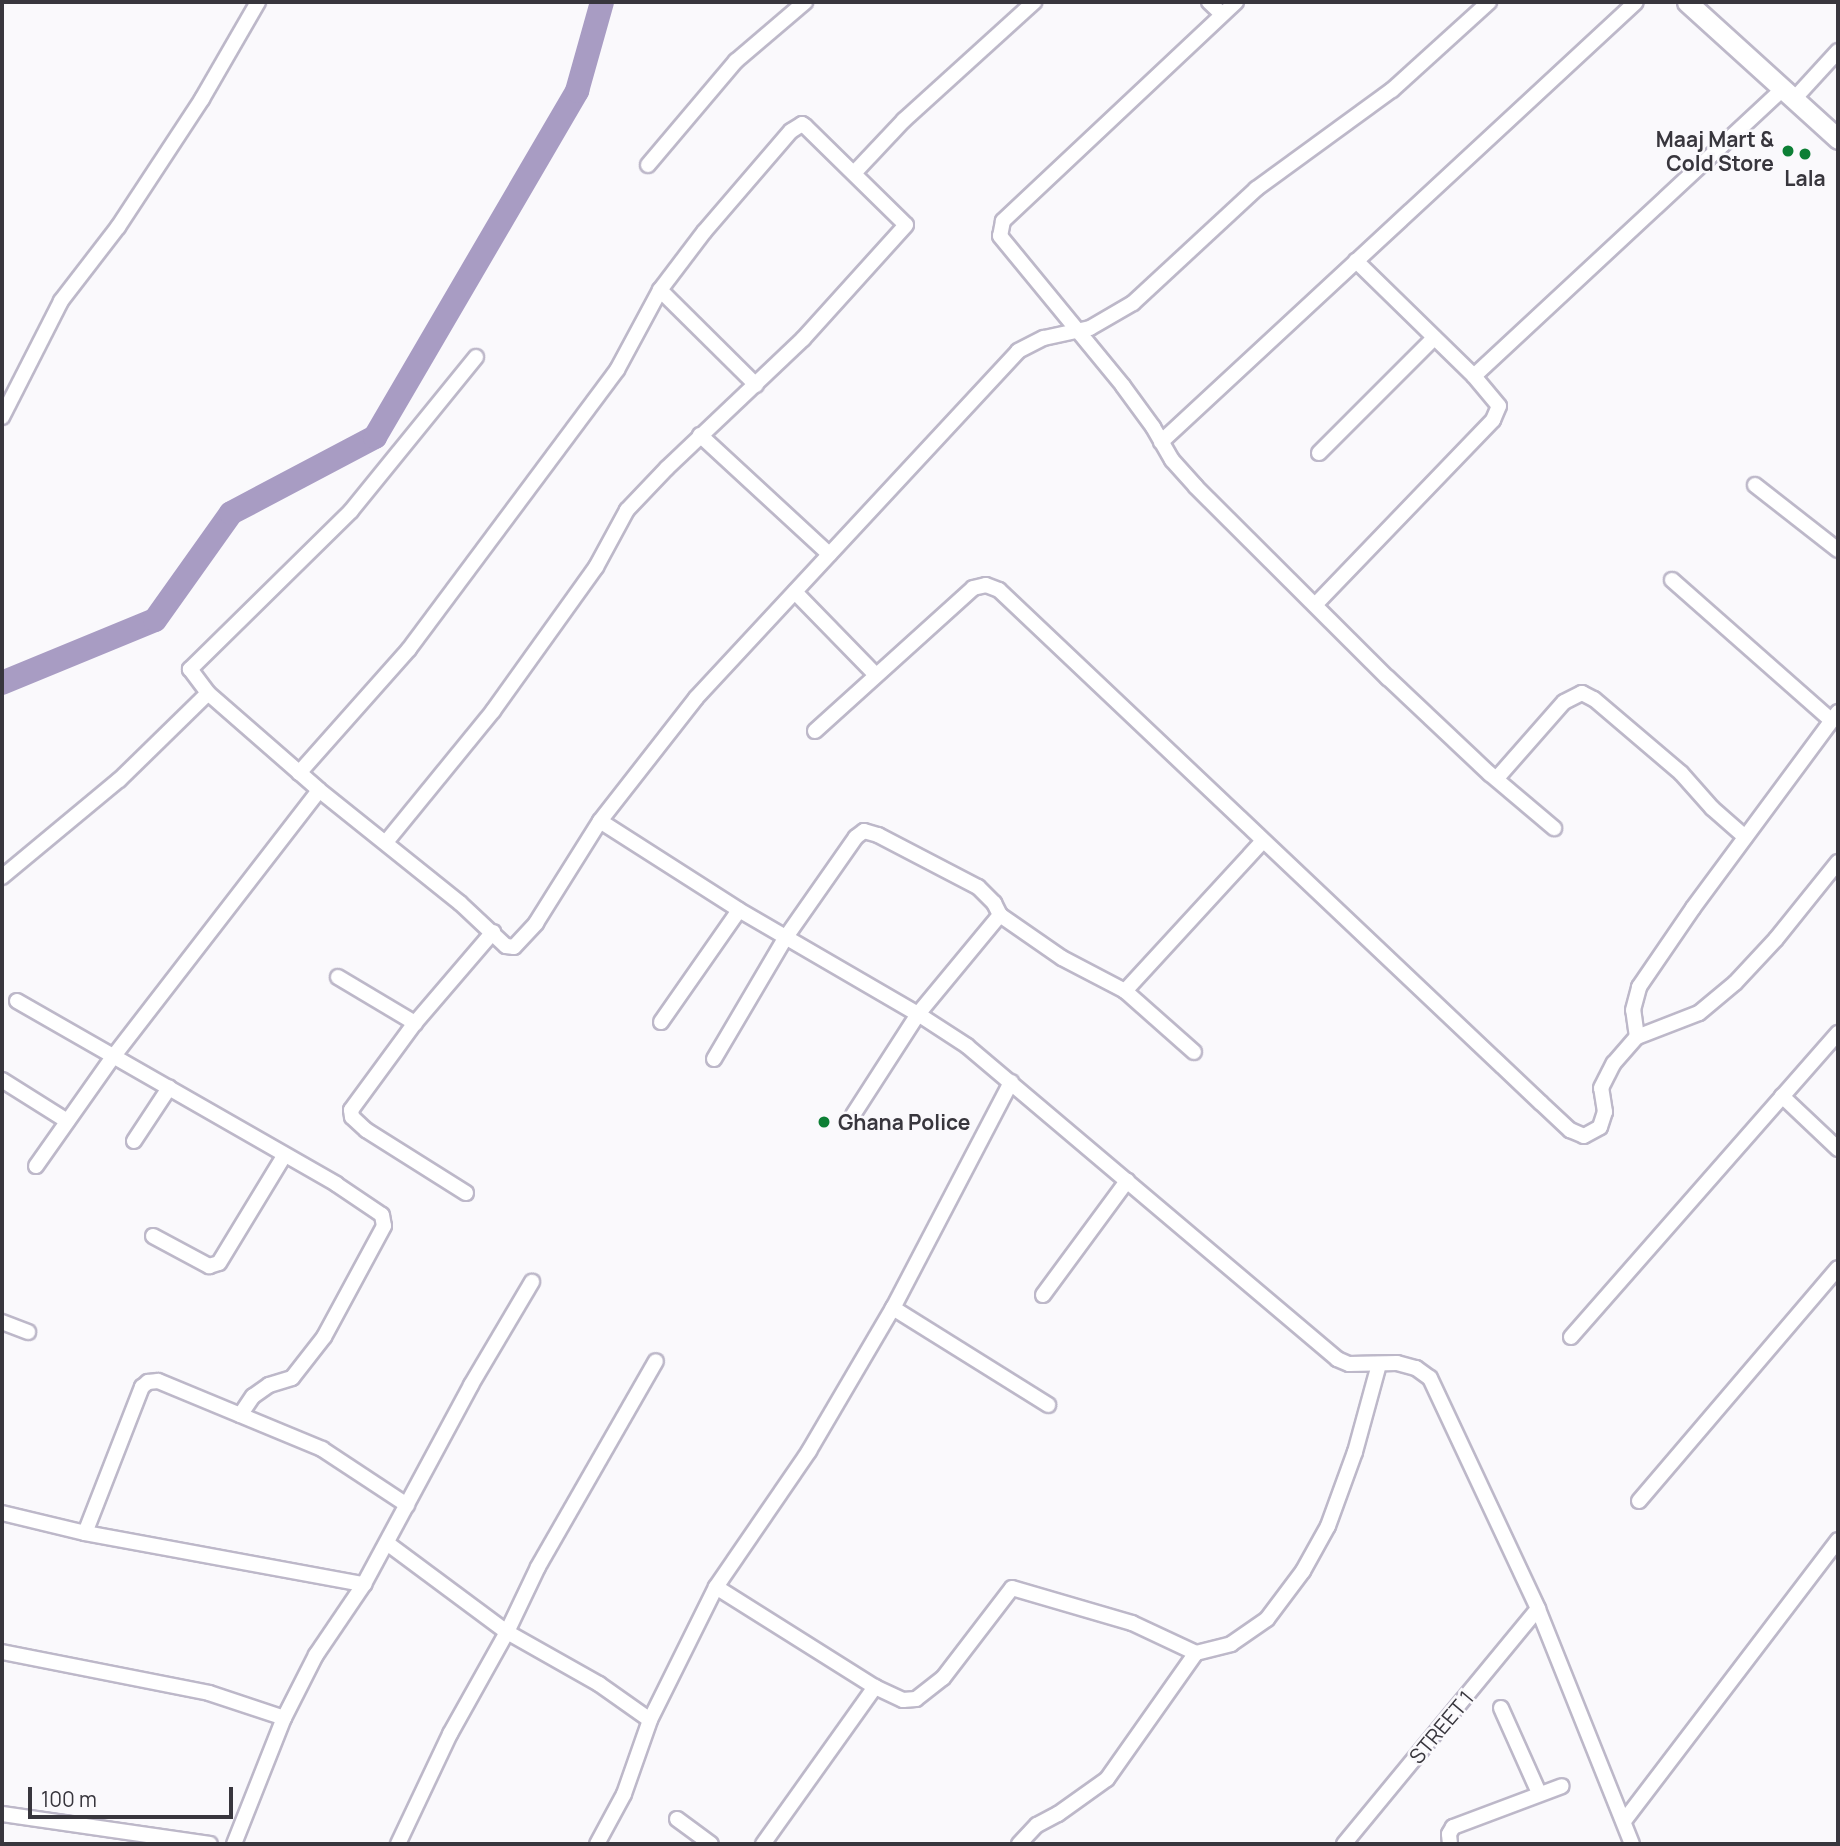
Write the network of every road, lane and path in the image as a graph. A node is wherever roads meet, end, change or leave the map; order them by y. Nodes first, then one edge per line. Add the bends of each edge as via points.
1 (258, 2) edge
2 (805, 2) edge
3 (1034, 2) edge
4 (1209, 2) edge
5 (1236, 2) edge
6 (1489, 2) edge
7 (1636, 2) edge
8 (1687, 2) edge
9 (1222, 14) junction
10 (1838, 51) edge
11 (1789, 94) junction
12 (1838, 139) edge
13 (648, 165) dead end
14 (855, 172) junction
15 (1356, 261) junction
16 (660, 289) junction
17 (1080, 332) junction
18 (1434, 338) junction
19 (476, 357) dead end
20 (1474, 376) junction
21 (756, 384) junction
22 (2, 417) edge
23 (700, 435) junction
24 (1161, 442) junction
25 (1319, 453) dead end
26 (1755, 485) dead end
27 (1838, 550) edge
28 (830, 554) junction
29 (1672, 580) dead end
30 (795, 592) junction
31 (1315, 605) junction
32 (876, 675) junction
33 (208, 693) junction
34 (1835, 716) edge
35 (816, 732) dead end
36 (299, 773) junction
37 (1497, 778) junction
38 (318, 790) junction
39 (600, 821) junction
40 (1553, 828) dead end
41 (1745, 837) junction
42 (386, 842) junction
43 (1262, 842) junction
44 (1838, 862) edge
45 (2, 877) edge
46 (739, 910) junction
47 (1000, 915) junction
48 (493, 932) junction
49 (786, 937) junction
50 (338, 977) dead end
51 (1125, 992) junction
52 (17, 1001) dead end
53 (918, 1014) junction
54 (662, 1022) dead end
55 (415, 1023) junction
56 (1838, 1033) edge
57 (1637, 1037) junction
58 (1195, 1052) dead end
59 (113, 1057) junction
60 (714, 1059) dead end
61 (2, 1080) edge
62 (1011, 1082) junction
63 (169, 1088) junction
64 (1782, 1096) junction
65 (853, 1115) dead end
66 (66, 1121) junction
67 (134, 1141) dead end
68 (1838, 1149) edge
69 (284, 1156) junction
70 (36, 1166) dead end
71 (1127, 1181) junction
72 (466, 1193) dead end
73 (153, 1236) dead end
74 (1838, 1268) edge
75 (532, 1282) dead end
76 (1043, 1295) dead end
77 (893, 1308) junction
78 (2, 1322) edge
79 (28, 1332) dead end
80 (1571, 1337) dead end
81 (656, 1361) dead end
82 (1379, 1364) junction
83 (1048, 1405) dead end
84 (240, 1415) junction
85 (1639, 1501) dead end
86 (407, 1505) junction
87 (2, 1513) edge
88 (85, 1533) junction
89 (1838, 1540) edge
90 (387, 1543) junction
91 (364, 1584) junction
92 (716, 1587) junction
93 (1538, 1609) junction
94 (507, 1632) junction
95 (2, 1652) edge
96 (1196, 1653) junction
97 (875, 1687) junction
98 (1501, 1708) dead end
99 (284, 1718) junction
100 (650, 1720) junction
101 (1562, 1786) dead end
102 (1539, 1793) junction
103 (2, 1814) edge
104 (677, 1819) dead end
105 (1625, 1821) junction
106 (210, 1844) edge
107 (234, 1844) edge
108 (398, 1844) edge
109 (597, 1844) edge
110 (711, 1844) edge
111 (763, 1844) edge
112 (1019, 1844) edge
113 (1344, 1844) edge
114 (1450, 1844) edge
115 (1632, 1844) edge

1 - 22 street via 202,99 118,227 61,301
2 - 13 street via 736,61
3 - 14 street via 933,92
4 - 9 street
5 - 9 street
6 - 17 street via 1376,103 1256,189 1133,303
7 - 15 street
8 - 11 main road
9 - 17 street via 1003,221 1000,236
10 - 11 street
11 - 12 main road
11 - 20 street
14 - 16 street via 806,127 798,126
14 - 21 street via 906,225 803,340
15 - 18 street
15 - 24 street
16 - 21 street
16 - 36 street via 617,370 409,649
17 - 24 street via 1146,415
17 - 28 street via 1044,338 1018,351
18 - 20 street
18 - 25 street
19 - 33 street via 351,511 193,663 191,673
20 - 31 street via 1494,397 1498,414
21 - 23 street
23 - 28 street
23 - 42 street via 627,510 596,567 493,711
24 - 31 street via 1196,487
26 - 27 street
28 - 30 street
29 - 34 street
30 - 32 street
30 - 39 street via 696,698
31 - 37 street
32 - 35 street
32 - 43 street via 973,588 986,585 999,590
33 - 36 street
33 - 45 street via 119,780
34 - 41 street
36 - 38 street
37 - 40 street
37 - 41 street via 1564,702 1582,693 1681,773
38 - 42 street
38 - 59 street
39 - 46 street
39 - 48 street via 518,944 506,946
41 - 57 street via 1639,987 1633,1010
42 - 48 street
43 - 51 street
43 - 57 street via 1570,1129 1584,1136 1600,1128 1605,1112 1601,1088 1614,1063
44 - 57 street via 1735,983 1699,1013
46 - 49 street
46 - 54 street
47 - 49 street via 978,887 956,873 864,831
47 - 51 street via 1062,958
47 - 53 street
48 - 55 street
49 - 53 street
49 - 60 street
50 - 55 street
51 - 58 street
52 - 59 street
53 - 62 street via 987,1060
53 - 65 street
55 - 72 street via 355,1104 352,1117
56 - 64 street
59 - 63 street
59 - 66 street
61 - 66 street
62 - 71 street
62 - 77 street
63 - 67 street
63 - 69 street
64 - 68 street
64 - 80 street
66 - 70 street
69 - 73 street via 219,1263 209,1266
69 - 84 street via 382,1215 384,1226 324,1337 292,1378 253,1396
71 - 76 street
71 - 82 street via 1337,1359 1349,1364
74 - 85 street
75 - 86 street
77 - 83 street
77 - 92 street via 809,1451
78 - 79 street
81 - 94 street via 538,1567
82 - 93 street via 1416,1368 1430,1378
82 - 96 street via 1355,1452 1328,1526 1303,1571 1267,1619 1231,1644
84 - 86 street via 323,1449
84 - 88 street via 158,1381 148,1382 142,1387
86 - 90 street
87 - 88 street
88 - 91 street
89 - 105 street
90 - 91 street
90 - 94 street
91 - 99 street via 316,1655
92 - 97 street
92 - 100 street
93 - 105 street
93 - 113 street, STREET 1
94 - 100 street via 599,1684
94 - 108 street via 450,1734
95 - 99 street via 209,1693
96 - 97 street via 1132,1623 1012,1588 943,1678 916,1699 903,1700
96 - 112 street via 1107,1779 1037,1825
97 - 111 street
98 - 102 street
99 - 107 street
100 - 109 street via 624,1794
101 - 102 street
102 - 114 street via 1453,1827
103 - 106 street
104 - 110 street
105 - 115 street

